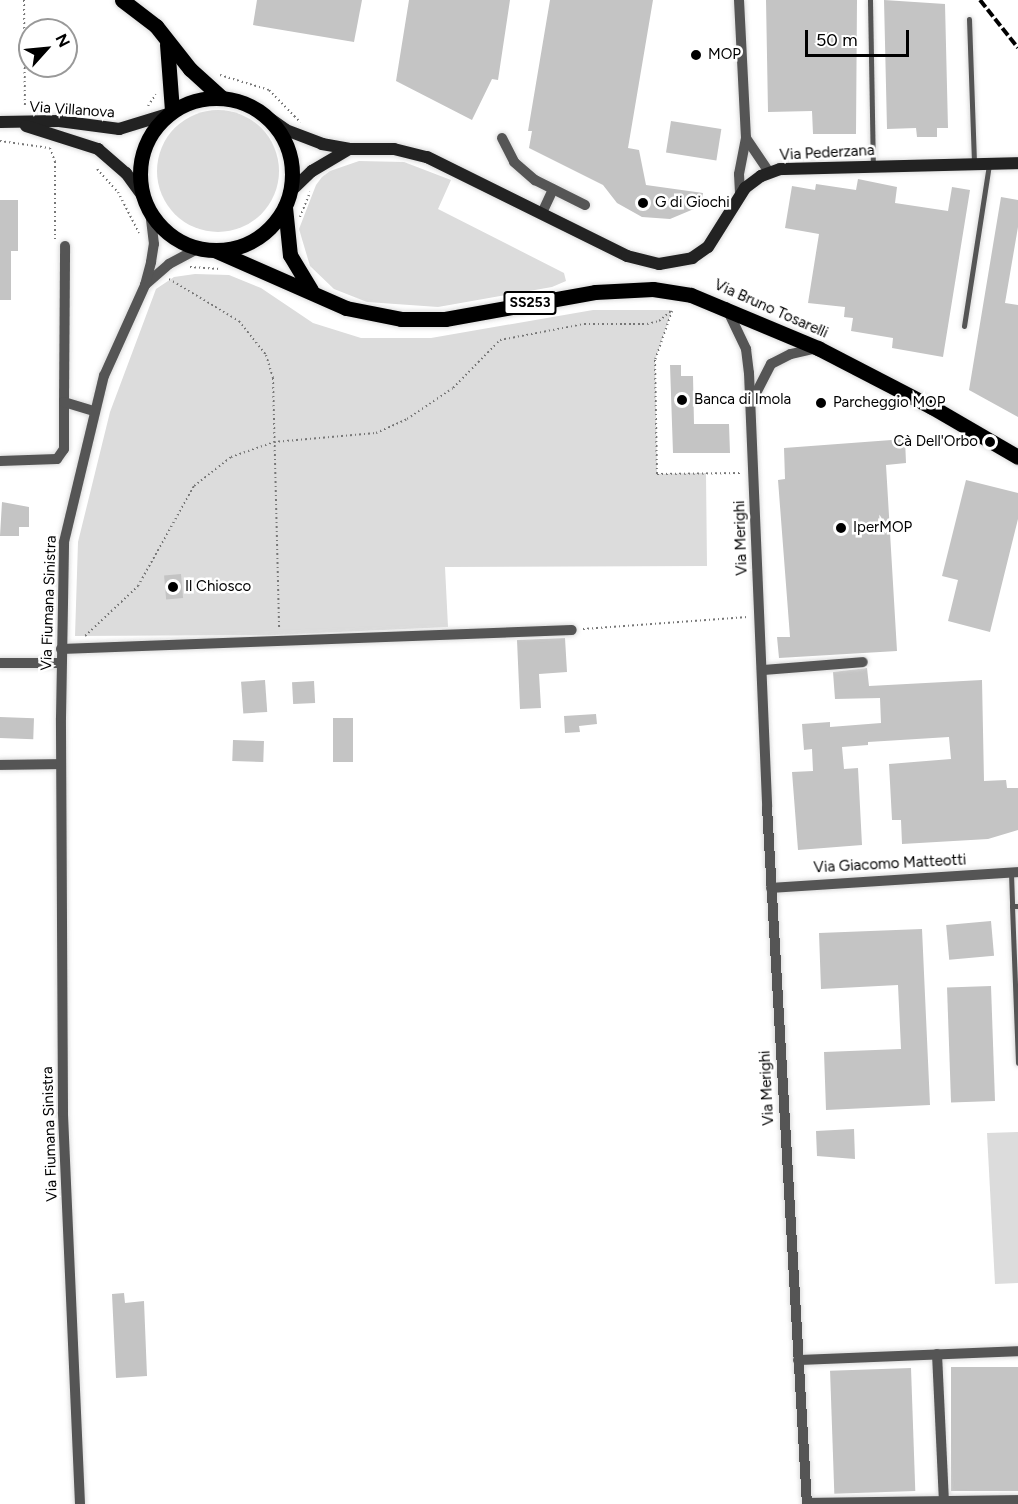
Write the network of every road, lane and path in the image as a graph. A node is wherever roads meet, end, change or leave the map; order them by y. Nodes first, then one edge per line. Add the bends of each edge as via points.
1 (24, 0) edge
2 (122, 0) edge
3 (739, 0) edge
4 (870, 0) edge
5 (969, 19) dead end
6 (166, 38) junction
7 (215, 72) dead end
8 (158, 89) dead end
9 (222, 98) junction
10 (145, 109) dead end
11 (34, 110) dead end
12 (170, 113) junction
13 (262, 113) junction
14 (4, 122) edge
15 (303, 125) dead end
16 (502, 138) dead end
17 (746, 138) junction
18 (0, 141) edge
19 (349, 149) junction
20 (974, 164) junction
21 (989, 164) junction
22 (1018, 164) edge
23 (873, 165) junction
24 (97, 169) dead end
25 (769, 172) junction
26 (311, 187) dead end
27 (553, 189) junction
28 (740, 195) junction
29 (143, 196) junction
30 (287, 200) junction
31 (585, 205) dead end
32 (150, 212) junction
33 (542, 213) junction
34 (298, 224) dead end
35 (141, 241) dead end
36 (199, 248) junction
37 (65, 249) joint
38 (214, 250) junction
39 (166, 276) dead end
40 (145, 285) junction
41 (311, 290) junction
42 (674, 305) dead end
43 (726, 307) junction
44 (672, 310) junction
45 (964, 326) dead end
46 (818, 348) junction
47 (64, 402) junction
48 (750, 404) junction
49 (94, 411) junction
50 (274, 442) junction
51 (1018, 457) edge
52 (0, 461) edge
53 (754, 467) junction
54 (760, 616) junction
55 (572, 630) joint
56 (279, 643) junction
57 (77, 648) junction
58 (61, 649) junction
59 (863, 662) dead end
60 (0, 663) edge
61 (61, 663) junction
62 (762, 670) junction
63 (61, 764) junction
64 (0, 765) edge
65 (1015, 872) edge
66 (771, 888) junction
67 (1015, 906) edge
68 (1018, 1063) edge
69 (1018, 1351) edge
70 (937, 1354) junction
71 (798, 1360) junction
72 (1018, 1500) edge
73 (944, 1502) junction
74 (80, 1504) edge
75 (807, 1504) edge

1 - 11 path via 25,110
2 - 6 main road
3 - 17 street
4 - 23 lane
5 - 20 lane
6 - 9 main road via 190,69
6 - 12 main road via 172,76
7 - 15 path via 269,90
8 - 10 path
9 - 12 main road via 187,103
9 - 13 main road
12 - 14 main road, Via Villanova via 119,129 59,121
12 - 29 main road, SS253 via 155,127 141,160
13 - 19 main road via 304,139
13 - 30 main road via 284,141 292,175
14 - 29 main road, Via Villanova via 98,149 126,173
16 - 27 street via 514,162
17 - 25 street
17 - 28 street via 739,174
18 - 37 path via 50,148 55,162 55,251
19 - 30 main road via 323,163
19 - 33 main road via 394,149 427,157
20 - 21 main road, Via Pederzana
20 - 23 main road, Via Pederzana
21 - 22 main road, Via Pederzana
21 - 45 lane
23 - 25 main road, Via Pederzana via 811,166
24 - 35 path via 118,192
25 - 28 main road, Via Pederzana via 752,181
26 - 34 path
27 - 31 street
27 - 33 street
28 - 33 main road, Via Pederzana via 716,237 701,252 671,264 644,263
29 - 32 main road, SS253
30 - 38 main road, SS253 via 256,239
30 - 41 main road via 290,255
32 - 36 main road, SS253 via 179,241
32 - 40 street, Via Fiumana Sinistra via 154,244
36 - 38 main road, SS253
36 - 40 street, Via Fiumana Sinistra via 169,264
37 - 47 street
38 - 41 main road, Via Bruno Tosarelli / SS253
39 - 50 path via 251,332 266,356 273,378
40 - 49 street, Via Fiumana Sinistra via 121,335
41 - 43 main road, Via Bruno Tosarelli / SS253 via 346,308 401,319 444,319 626,289 673,291
42 - 44 path
43 - 46 main road, Via Bruno Tosarelli / SS253
43 - 48 street, Via Merighi via 746,349
44 - 50 path via 659,321 647,324 584,324 500,340 453,388 407,420 376,433 341,439
44 - 53 path via 655,360 657,474 741,473
46 - 48 street via 791,354 771,364
46 - 51 main road, Via Bruno Tosarelli / SS253
47 - 49 street
47 - 52 street via 61,456 52,461
48 - 53 street, Via Merighi
49 - 58 street, Via Fiumana Sinistra via 64,542
50 - 56 path
50 - 57 path via 231,457 194,486 138,586 99,620
53 - 54 street, Via Merighi
54 - 55 path
54 - 62 street, Via Merighi
55 - 56 street
56 - 57 street
57 - 58 street
58 - 61 street, Via Fiumana Sinistra
59 - 62 street
60 - 61 street
61 - 63 street, Via Fiumana Sinistra
62 - 66 street, Via Merighi
63 - 64 street
63 - 74 street, Via Fiumana Sinistra via 63,1112
65 - 66 street, Via Giacomo Matteotti
65 - 67 lane, Via Giacomo Matteotti
66 - 71 street, Via Merighi
67 - 68 lane, Via Giacomo Matteotti
69 - 70 street
70 - 71 street
70 - 73 street
71 - 75 street, Via Merighi
72 - 73 street
73 - 75 street

